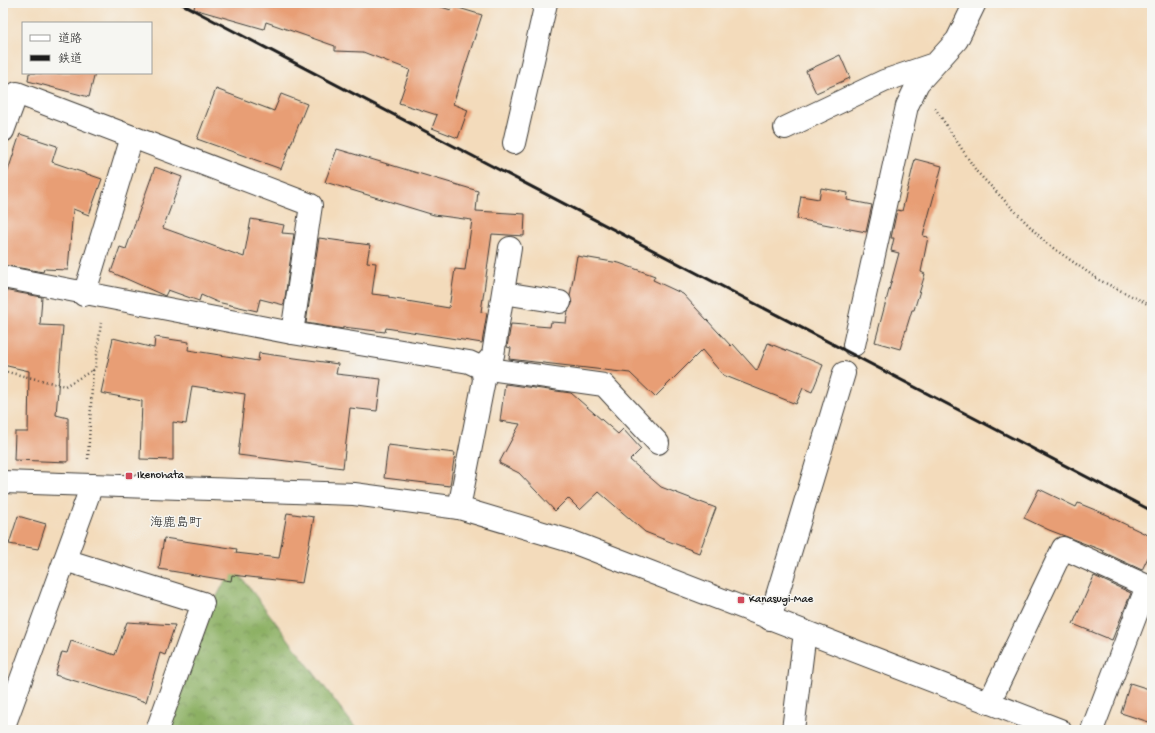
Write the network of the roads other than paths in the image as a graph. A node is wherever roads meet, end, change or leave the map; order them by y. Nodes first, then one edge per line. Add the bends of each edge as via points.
1 (974, 3) edge
2 (539, 5) edge
3 (936, 63) junction
4 (785, 128) dead end
5 (3, 131) edge
6 (132, 137) junction
7 (514, 144) dead end
8 (510, 248) dead end
9 (3, 278) edge
10 (504, 293) junction
11 (94, 296) junction
12 (560, 302) dead end
13 (292, 333) junction
14 (854, 345) dead end
15 (482, 368) junction
16 (844, 373) dead end
17 (658, 443) dead end
18 (3, 482) edge
19 (92, 485) junction
20 (459, 508) junction
21 (65, 560) junction
22 (770, 619) junction
23 (805, 632) junction
24 (989, 703) junction
25 (3, 729) edge
26 (157, 730) edge
27 (792, 730) edge
28 (1060, 730) edge
29 (1092, 730) edge

1 - 3 street via 957,40
2 - 7 street
3 - 4 street via 884,82
3 - 14 street via 918,83 907,106
5 - 6 street via 17,93
6 - 11 street
6 - 13 street via 311,205
8 - 10 street
9 - 11 street
10 - 12 street
10 - 15 street via 493,355
11 - 13 street
13 - 15 street via 469,362
15 - 17 street via 604,385
15 - 20 street via 484,380
16 - 22 street
18 - 19 street
19 - 20 street via 354,494
19 - 21 street
20 - 22 street via 570,541
21 - 25 street
21 - 26 street via 203,603
22 - 23 street
23 - 24 street
23 - 27 street
24 - 28 street
24 - 29 street via 1063,548 1147,586

